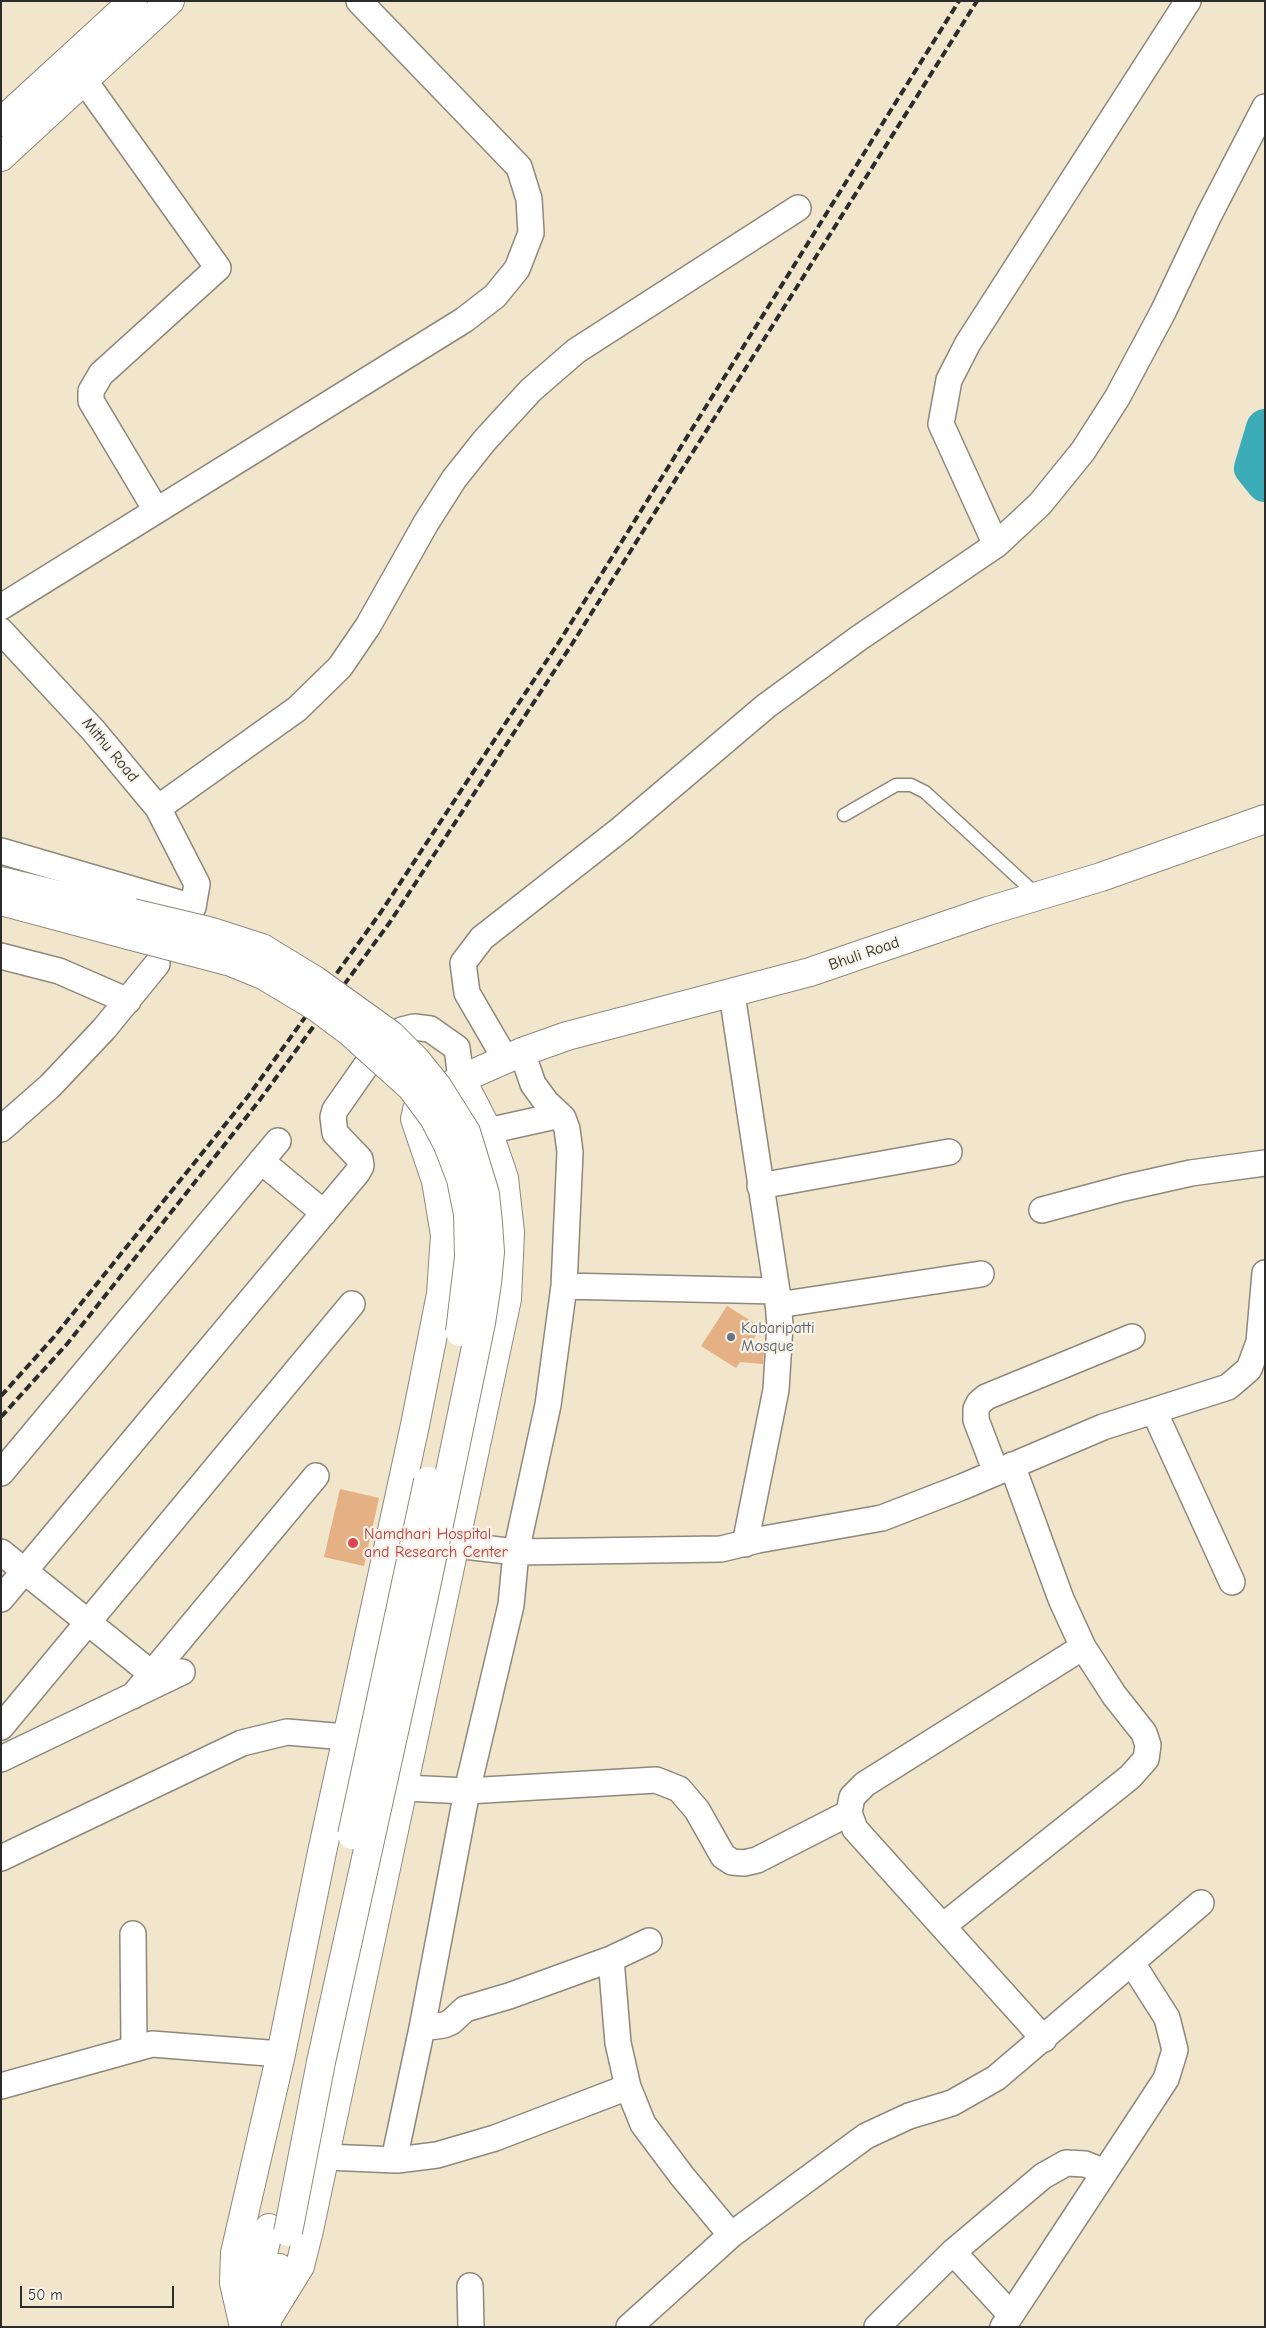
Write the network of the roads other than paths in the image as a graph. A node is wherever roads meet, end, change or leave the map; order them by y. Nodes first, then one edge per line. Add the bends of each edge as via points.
1 (133, 1) edge
2 (170, 1) edge
3 (359, 1) edge
4 (1188, 1) edge
5 (84, 80) junction
6 (1265, 107) edge
7 (1, 122) edge
8 (1, 157) edge
9 (798, 208) dead end
10 (156, 510) junction
11 (996, 545) junction
12 (1, 607) edge
13 (1, 631) edge
14 (158, 808) junction
15 (844, 815) dead end
16 (1265, 819) edge
17 (1, 851) edge
18 (1, 880) edge
19 (1038, 896) junction
20 (1, 900) edge
21 (131, 924) junction
22 (1, 956) edge
23 (157, 964) dead end
24 (732, 994) junction
25 (128, 1001) junction
26 (514, 1056) junction
27 (461, 1079) junction
28 (560, 1115) junction
29 (1, 1129) edge
30 (488, 1131) junction
31 (278, 1141) dead end
32 (949, 1152) dead end
33 (261, 1161) junction
34 (1265, 1163) edge
35 (760, 1186) junction
36 (1042, 1210) dead end
37 (324, 1213) junction
38 (1265, 1273) edge
39 (981, 1274) dead end
40 (564, 1286) junction
41 (778, 1298) junction
42 (352, 1304) dead end
43 (1132, 1337) dead end
44 (1154, 1411) junction
45 (1004, 1469) junction
46 (1, 1473) edge
47 (316, 1476) dead end
48 (745, 1544) junction
49 (456, 1545) junction
50 (1, 1552) edge
51 (516, 1552) junction
52 (24, 1571) junction
53 (1232, 1582) dead end
54 (1, 1599) edge
55 (88, 1623) junction
56 (1083, 1647) junction
57 (182, 1672) dead end
58 (152, 1674) junction
59 (133, 1696) junction
60 (1, 1727) edge
61 (346, 1737) junction
62 (1, 1759) edge
63 (404, 1788) junction
64 (467, 1791) junction
65 (849, 1813) junction
66 (1, 1858) edge
67 (1200, 1903) dead end
68 (943, 1926) junction
69 (133, 1934) dead end
70 (650, 1941) dead end
71 (611, 1959) junction
72 (1132, 1962) junction
73 (422, 2028) junction
74 (1044, 2039) junction
75 (134, 2048) junction
76 (282, 2054) junction
77 (1, 2086) edge
78 (628, 2088) junction
79 (325, 2156) junction
80 (394, 2160) junction
81 (1105, 2172) junction
82 (731, 2235) junction
83 (953, 2252) junction
84 (470, 2286) dead end
85 (1007, 2321) edge
86 (256, 2324) edge
87 (471, 2327) edge
88 (629, 2327) edge
89 (877, 2327) edge

1 - 7 main road
2 - 5 main road
3 - 10 street via 519,166 529,199 532,233 517,269 495,296 464,320
4 - 11 street via 968,343 949,380 941,424
5 - 8 main road
5 - 10 street via 218,268 101,374 90,391 91,401
6 - 11 street via 1117,398 1083,451 1040,504
9 - 14 street via 576,351 531,390 454,479 368,626 340,667 297,709
10 - 12 street
11 - 26 street via 766,706 621,829 482,938 463,963 467,994
13 - 14 street, Mithu Road via 93,730
14 - 17 street, Mithu Road via 198,884 193,907
15 - 19 lane via 896,785 911,785 925,792
16 - 19 main road, Bhuli Road
18 - 21 main road
19 - 24 main road, Bhuli Road via 810,972
20 - 21 main road
21 - 86 main road, bridge via 209,931 262,948 316,981 391,1035 416,1060 453,1109 466,1132 485,1194 490,1252 481,1323 321,2062
22 - 25 street via 59,971
23 - 25 street
24 - 26 main road, Bhuli Road via 567,1036
24 - 35 street
25 - 29 street via 50,1086
26 - 27 main road, Bhuli Road
26 - 28 street via 546,1102
27 - 30 main road
27 - 37 street via 457,1048 430,1029 414,1027 402,1030 382,1045 335,1110 335,1133 356,1153 361,1166
27 - 61 main road, Bhuli Road via 422,1102 415,1119 442,1205 445,1235 441,1294
28 - 30 street
28 - 40 street via 567,1129 570,1152
30 - 49 main road via 504,1178 509,1215 507,1299
31 - 33 street
32 - 35 street
33 - 37 street
33 - 46 street
34 - 36 street via 1191,1172
35 - 41 street
37 - 52 street
38 - 44 street via 1259,1342 1249,1369 1228,1387
39 - 41 street
40 - 41 street
40 - 51 street via 548,1405
41 - 48 street via 780,1325 776,1390
42 - 55 street
43 - 45 street via 986,1397 979,1403 976,1420
44 - 45 street via 1103,1427
44 - 53 street
45 - 48 street via 882,1518
45 - 56 street
47 - 58 street
48 - 51 street via 721,1549
49 - 51 street
49 - 63 main road
50 - 52 street
51 - 64 street via 511,1605
52 - 54 street
52 - 55 street
55 - 58 street
55 - 60 street
56 - 65 street via 865,1784 852,1797
56 - 68 street via 1144,1733 1148,1745 1146,1759 1130,1777
57 - 59 street
58 - 59 street
59 - 62 street
61 - 66 street via 287,1732 242,1743
61 - 76 main road, Bhuli Road
63 - 64 street
63 - 79 main road
64 - 65 street via 656,1780 679,1789 697,1810 723,1856 732,1862 744,1863 757,1860
64 - 73 street
65 - 68 street via 856,1829
67 - 72 street
68 - 74 street
69 - 75 street
70 - 71 street
71 - 73 street via 465,2009 444,2025
71 - 78 street via 618,2043
72 - 74 street
72 - 81 street via 1167,2018 1175,2050 1166,2079
73 - 80 street
74 - 82 street via 996,2078 952,2103 909,2116 866,2136
75 - 76 street via 152,2044
75 - 77 street
76 - 86 main road, Bhuli Road via 235,2252 234,2283
78 - 80 street via 495,2138 437,2155
78 - 82 street via 643,2124
79 - 80 street
79 - 86 main road via 300,2266
81 - 83 street via 1085,2164 1066,2163 1043,2176
81 - 85 street
82 - 88 street
83 - 85 street
83 - 89 street
84 - 87 street

